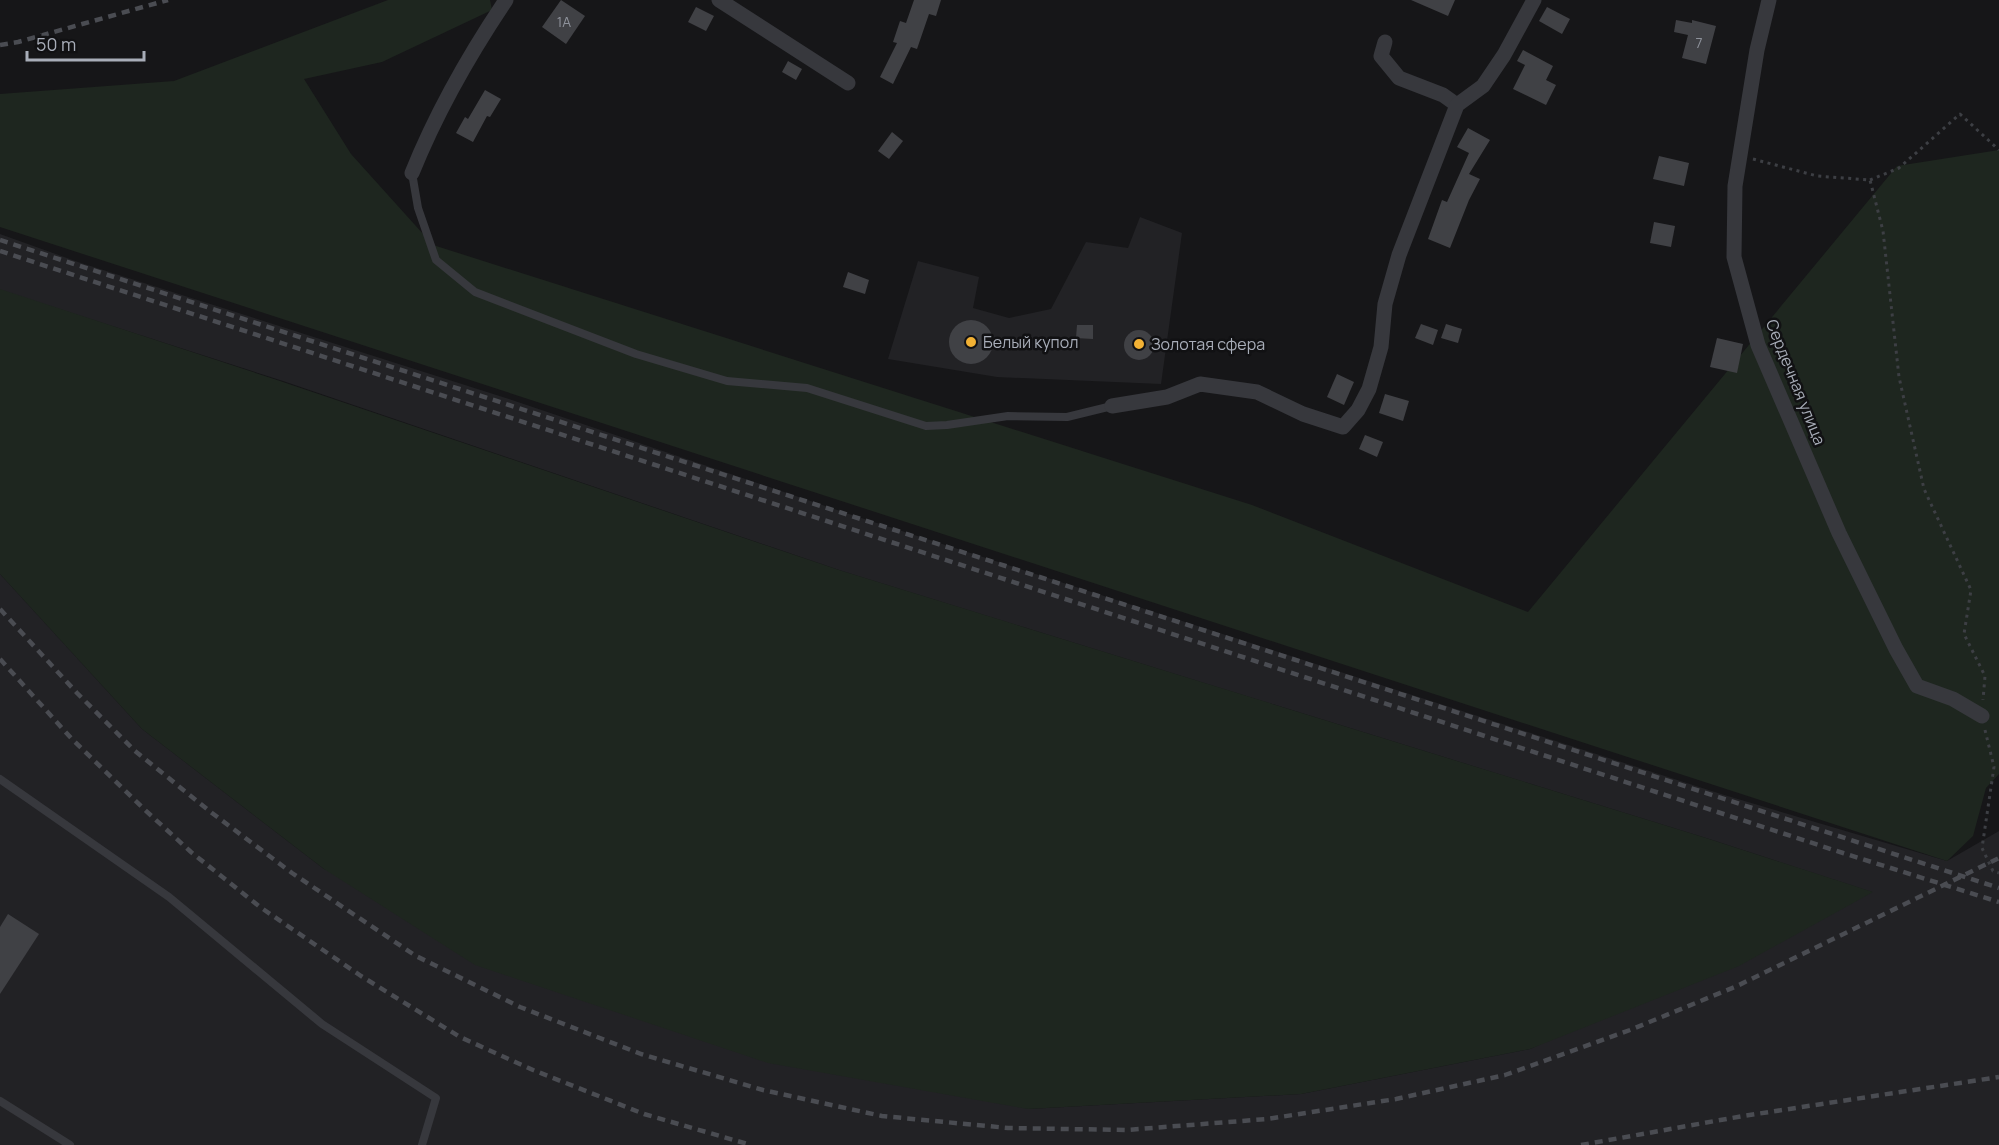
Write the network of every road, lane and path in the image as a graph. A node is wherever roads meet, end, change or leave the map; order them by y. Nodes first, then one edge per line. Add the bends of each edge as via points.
1 (506, 0) edge
2 (718, 0) edge
3 (1534, 0) edge
4 (1769, 0) edge
5 (1385, 42) dead end
6 (848, 83) dead end
7 (1457, 105) junction
8 (1999, 150) edge
9 (1741, 155) junction
10 (412, 173) joint
11 (1870, 180) junction
12 (1112, 406) joint
13 (1982, 716) junction
14 (0, 779) edge
15 (1999, 873) edge
16 (0, 1101) edge
17 (70, 1145) edge
18 (422, 1145) edge

1 - 10 street via 465,62 430,127
2 - 6 street
3 - 7 street via 1484,86
4 - 9 street, Сердечная улица
5 - 7 street via 1381,56 1399,78 1443,95
7 - 12 street via 1399,255 1369,388 1358,410 1343,427 1303,414 1257,392 1200,384 1167,397
8 - 11 path via 1960,114 1899,168
9 - 11 path via 1816,176
9 - 13 street, Сердечная улица via 1735,186 1734,257 1763,356 1839,533 1917,686 1953,699
10 - 12 lane via 418,208 436,260 475,292 636,354 727,381 807,388 926,426 1008,416 1067,417
11 - 13 path via 1883,231 1899,377 1924,489 1971,591 1964,634 1985,676
13 - 15 path via 1994,767 1982,848 1993,871
14 - 18 lane via 169,897 322,1024 436,1098
16 - 17 lane

